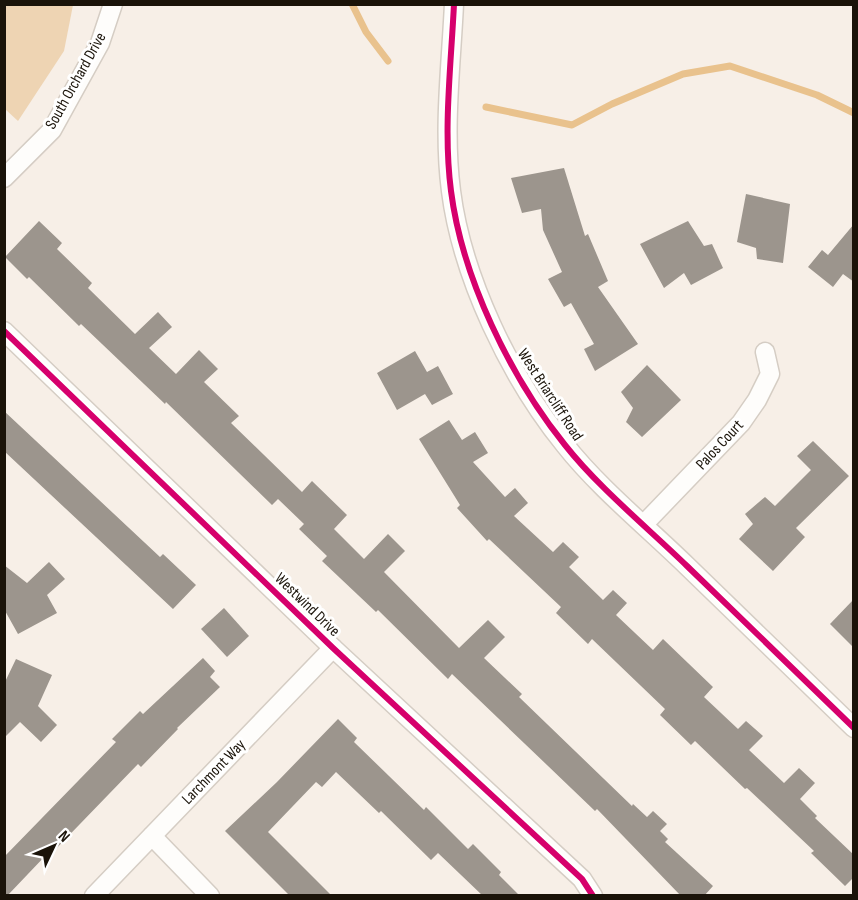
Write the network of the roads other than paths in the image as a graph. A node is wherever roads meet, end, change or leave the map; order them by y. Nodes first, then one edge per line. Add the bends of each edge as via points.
1 (113, 4) edge
2 (454, 4) edge
3 (4, 178) edge
4 (4, 331) edge
5 (765, 352) dead end
6 (644, 524) junction
7 (333, 648) junction
8 (854, 728) edge
9 (152, 836) junction
10 (93, 896) edge
11 (210, 896) edge
12 (593, 896) edge

1 - 3 street, South Orchard Drive via 100,44 52,130
2 - 6 street, West Briarcliff Road via 448,135 451,190 462,245 486,313 519,379 565,445
4 - 7 street, Westwind Drive
5 - 6 street, Palos Court via 770,374 752,408
6 - 8 street, West Briarcliff Road
7 - 9 street, Larchmont Way
7 - 12 street, Westwind Drive via 582,879
9 - 10 street, Larchmont Way
9 - 11 street

